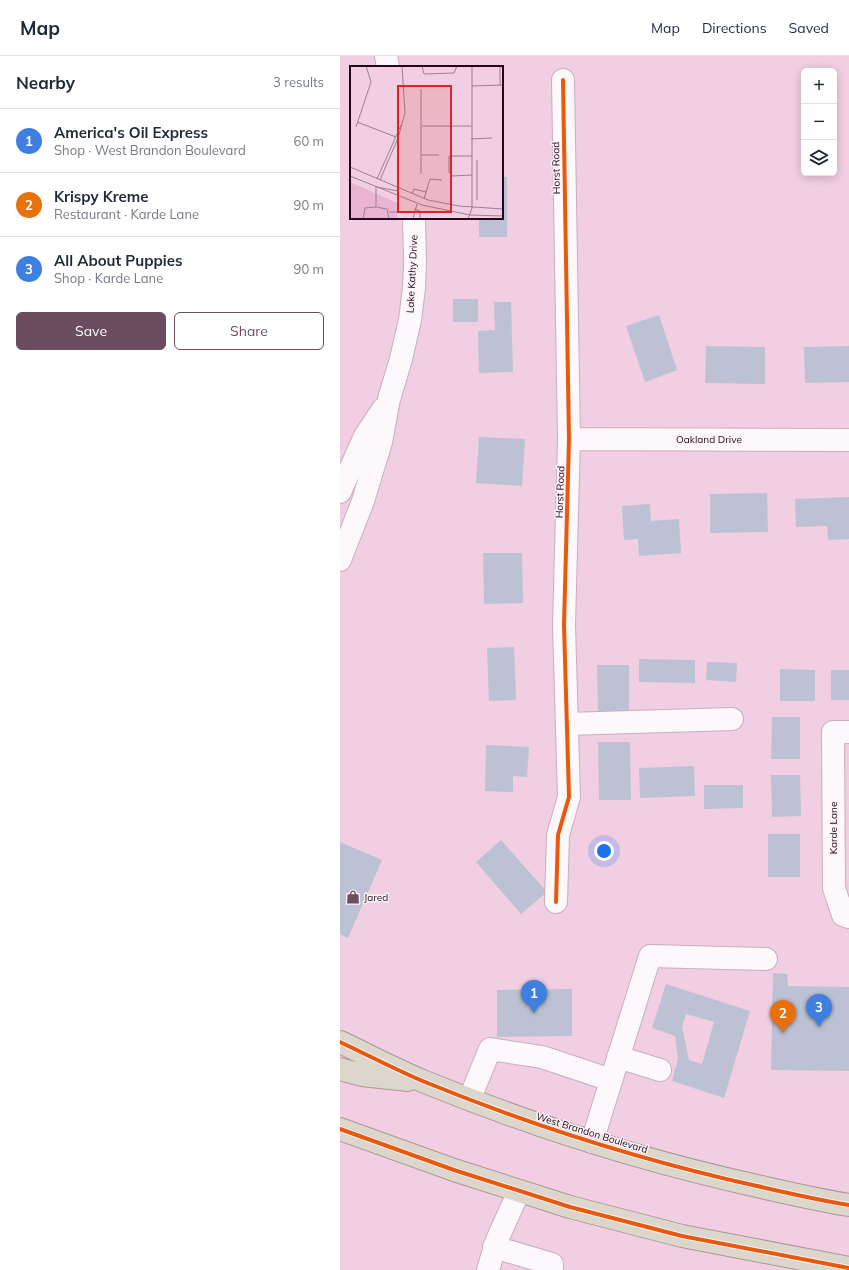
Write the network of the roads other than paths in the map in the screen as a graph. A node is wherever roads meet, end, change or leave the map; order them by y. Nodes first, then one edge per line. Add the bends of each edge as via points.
1 (386, 56) edge
2 (388, 66) edge
3 (563, 80) dead end
4 (414, 219) edge
5 (389, 399) junction
6 (569, 439) junction
7 (849, 440) edge
8 (340, 492) edge
9 (340, 560) edge
10 (732, 719) dead end
11 (567, 724) junction
12 (841, 732) edge
13 (556, 902) dead end
14 (849, 917) edge
15 (766, 959) dead end
16 (340, 1042) edge
17 (618, 1057) junction
18 (340, 1069) edge
19 (660, 1070) dead end
20 (611, 1080) junction
21 (425, 1081) junction
22 (470, 1098) junction
23 (340, 1129) edge
24 (592, 1142) junction
25 (519, 1191) junction
26 (849, 1205) edge
27 (494, 1247) junction
28 (849, 1268) edge
29 (488, 1270) edge
30 (552, 1270) edge

1 - 2 street
3 - 6 street, Horst Road
4 - 5 street, Lake Kathy Drive via 414,288 410,320
5 - 8 street, Lake Kathy Drive via 365,436
5 - 9 street, Lake Kathy Drive via 381,442 363,501
6 - 7 street, Oakland Drive
6 - 11 street, Horst Road via 564,624
10 - 11 street
11 - 13 street, Horst Road via 569,797 558,835
12 - 14 street, Karde Lane via 834,888 843,915
15 - 17 street via 650,956
16 - 21 highway, West Brandon Boulevard
17 - 19 street
17 - 20 street
18 - 21 highway via 362,1075
20 - 22 street via 542,1057 490,1049
20 - 24 street
21 - 22 highway, West Brandon Boulevard
22 - 24 highway, West Brandon Boulevard
23 - 25 highway
24 - 26 highway, West Brandon Boulevard via 708,1175
25 - 27 street
25 - 28 highway via 682,1236
27 - 29 street
27 - 30 street via 552,1264

